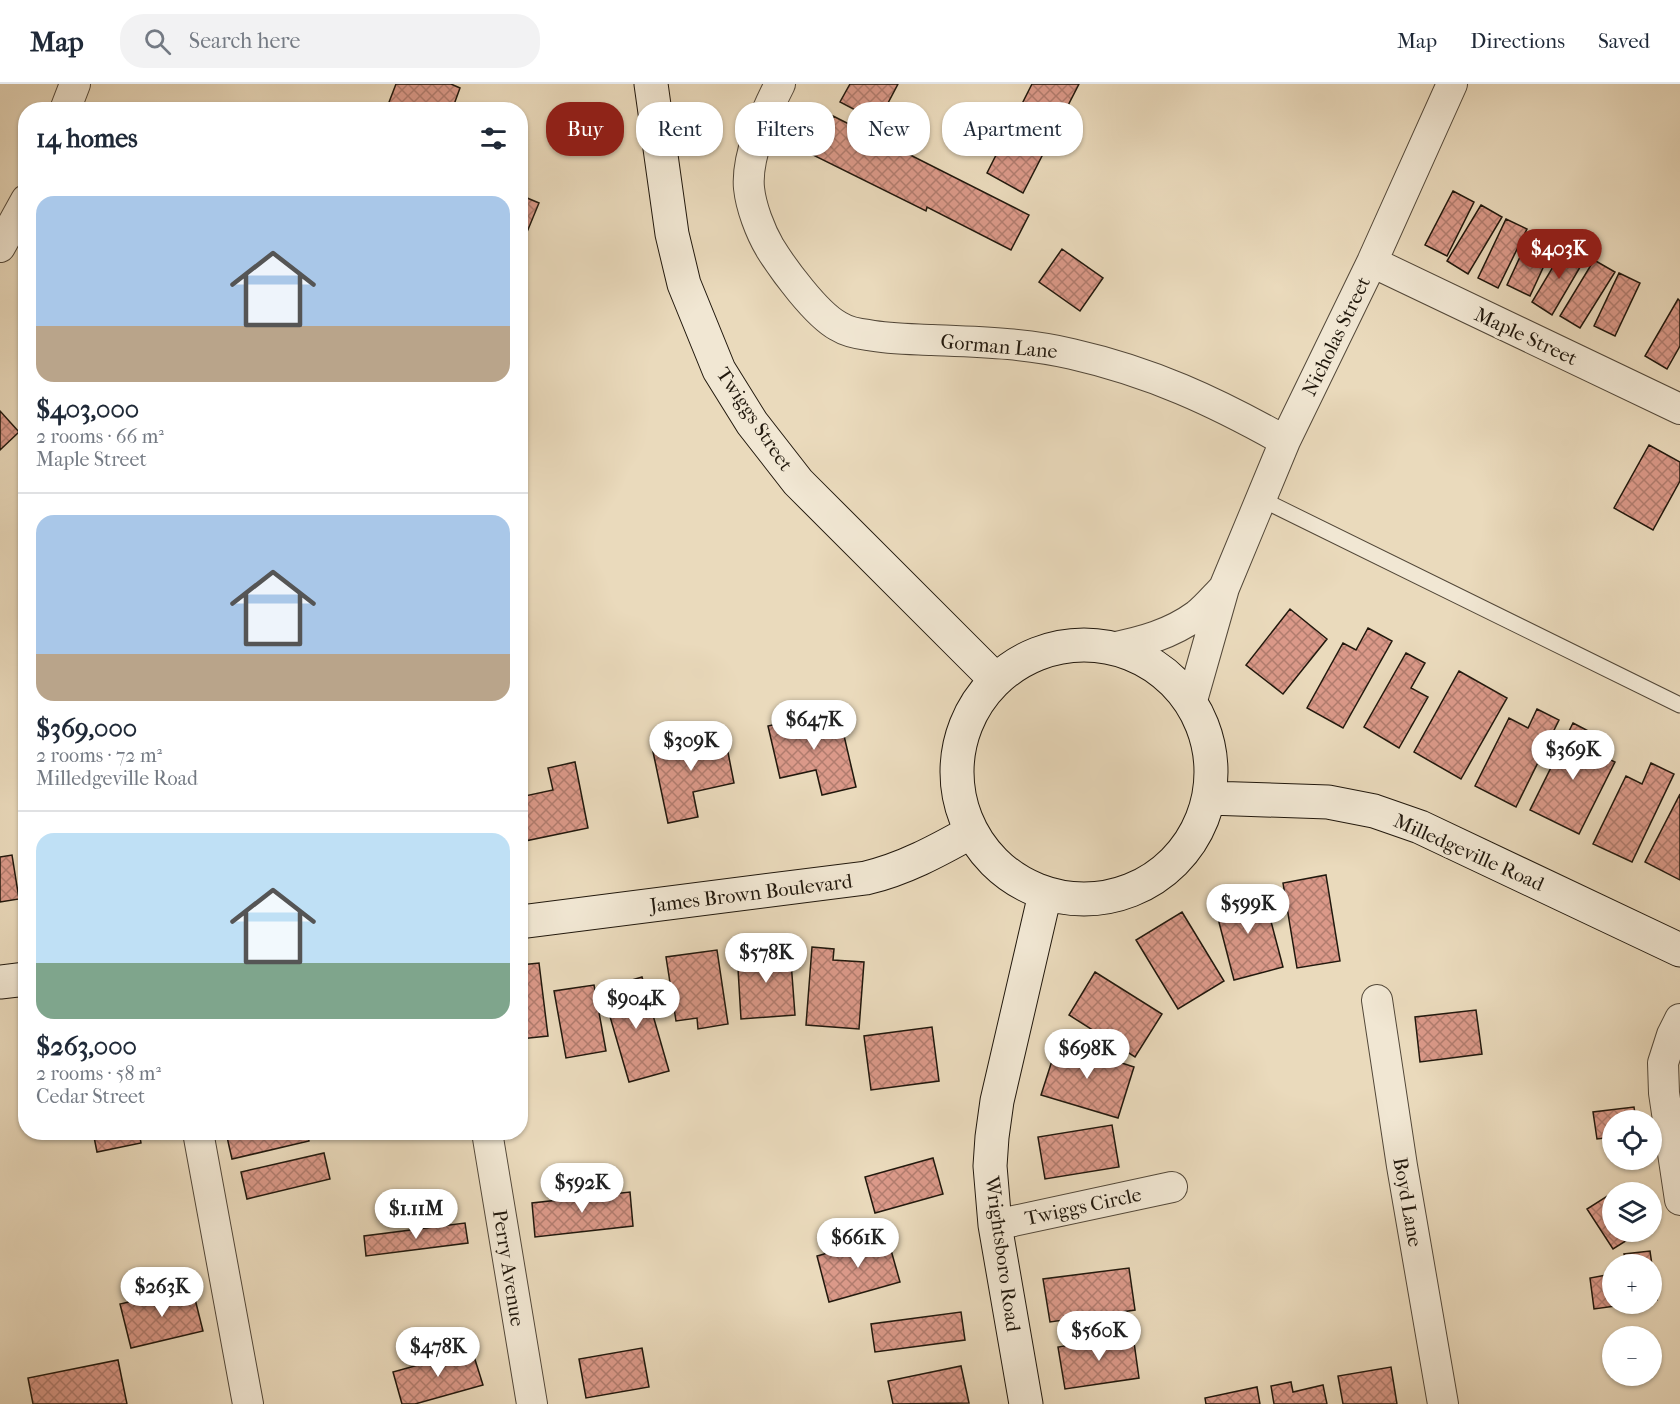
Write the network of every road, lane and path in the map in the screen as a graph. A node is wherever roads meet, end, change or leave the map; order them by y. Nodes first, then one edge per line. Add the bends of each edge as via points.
1 (75, 84) edge
2 (651, 84) edge
3 (780, 84) edge
4 (1452, 84) edge
5 (67, 102) edge
6 (18, 214) edge
7 (0, 247) edge
8 (1372, 262) junction
9 (1680, 409) edge
10 (1285, 441) junction
11 (1261, 499) junction
12 (1224, 588) junction
13 (1111, 648) junction
14 (996, 680) junction
15 (1191, 704) junction
16 (1680, 705) edge
17 (1209, 798) junction
18 (971, 832) junction
19 (1045, 894) junction
20 (528, 921) edge
21 (1680, 950) edge
22 (18, 980) edge
23 (0, 982) edge
24 (1377, 1000) dead end
25 (1680, 1019) edge
26 (199, 1140) edge
27 (488, 1140) edge
28 (1172, 1187) dead end
29 (1680, 1200) edge
30 (995, 1225) junction
31 (248, 1404) edge
32 (532, 1404) edge
33 (1026, 1404) edge
34 (1443, 1404) edge

1 - 5 street
2 - 14 main road, Twiggs Street via 672,234 684,284 719,370 752,423 798,482
3 - 10 street, Gorman Lane via 755,145 749,188 770,248 816,310 838,326 892,338 1027,345 1124,366 1176,386
4 - 8 street, Nicholas Street
6 - 7 street
8 - 9 street, Maple Street
8 - 10 street, Nicholas Street
10 - 11 street, Nicholas Street
11 - 12 street, Nicholas Street
11 - 16 lane
12 - 13 street, Nicholas Street via 1197,615 1165,633
12 - 15 street, Nicholas Street
13 - 14 main road via 1069,646 1039,654
13 - 15 main road via 1142,659 1169,678
14 - 18 main road via 971,713 958,752 958,793
15 - 17 main road via 1205,733 1211,765
17 - 19 main road via 1194,838 1166,871 1130,892 1087,900
17 - 21 main road, Milledgeville Road via 1328,802 1374,811 1420,827
18 - 19 main road via 990,858 1015,880
18 - 20 main road, James Brown Boulevard via 902,868 866,878
19 - 30 main road, Wrightsboro Road via 997,1101 990,1166
22 - 23 main road
24 - 34 street, Boyd Lane
25 - 29 street via 1664,1063 1664,1093
26 - 31 street
27 - 32 street, Perry Avenue
28 - 30 street, Twiggs Circle
30 - 33 main road, Wrightsboro Road

